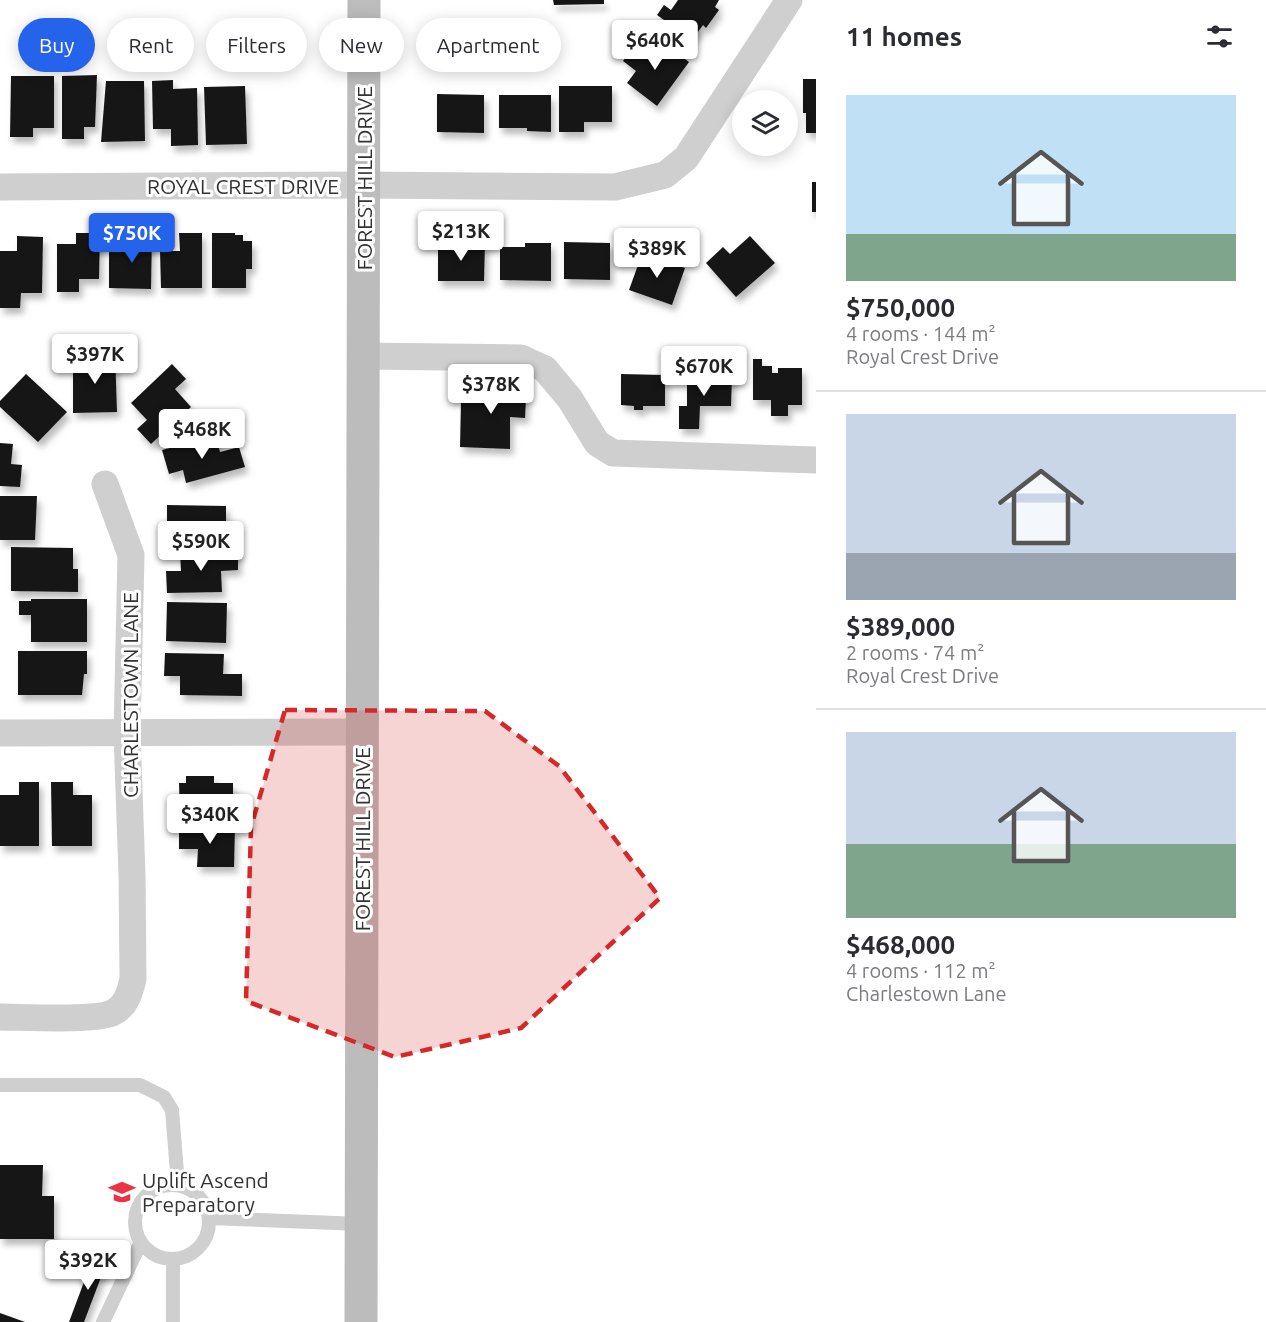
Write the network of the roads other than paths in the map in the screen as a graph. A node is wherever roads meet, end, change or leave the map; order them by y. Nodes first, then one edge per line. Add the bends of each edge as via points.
1 (364, 0) edge
2 (789, 0) edge
3 (363, 185) junction
4 (0, 187) edge
5 (363, 356) junction
6 (816, 459) edge
7 (105, 484) dead end
8 (362, 732) junction
9 (0, 733) edge
10 (127, 734) junction
11 (0, 1017) edge
12 (0, 1085) edge
13 (178, 1185) junction
14 (209, 1218) junction
15 (361, 1224) junction
16 (141, 1242) junction
17 (173, 1259) junction
18 (103, 1322) edge
19 (172, 1322) edge
20 (361, 1322) edge

1 - 3 main road, FOREST HILL DRIVE
2 - 3 street, ROYAL CREST DRIVE via 686,158 665,175 615,187
3 - 4 street, ROYAL CREST DRIVE
3 - 5 main road, FOREST HILL DRIVE
5 - 6 street via 521,358 545,369 570,399 597,443 613,453
5 - 8 main road, FOREST HILL DRIVE
7 - 10 street, CHARLESTOWN LANE via 131,555
8 - 10 street
8 - 15 main road, FOREST HILL DRIVE
9 - 10 street
10 - 11 street, CHARLESTOWN LANE via 132,875 130,993 122,1006 111,1013
12 - 13 lane via 140,1085 164,1097 172,1110
13 - 14 lane via 199,1196
13 - 16 lane via 160,1187 144,1197 135,1219
14 - 15 lane
14 - 17 lane via 204,1241 185,1256
15 - 20 main road, FOREST HILL DRIVE
16 - 17 lane via 161,1257
16 - 18 lane
17 - 19 lane

